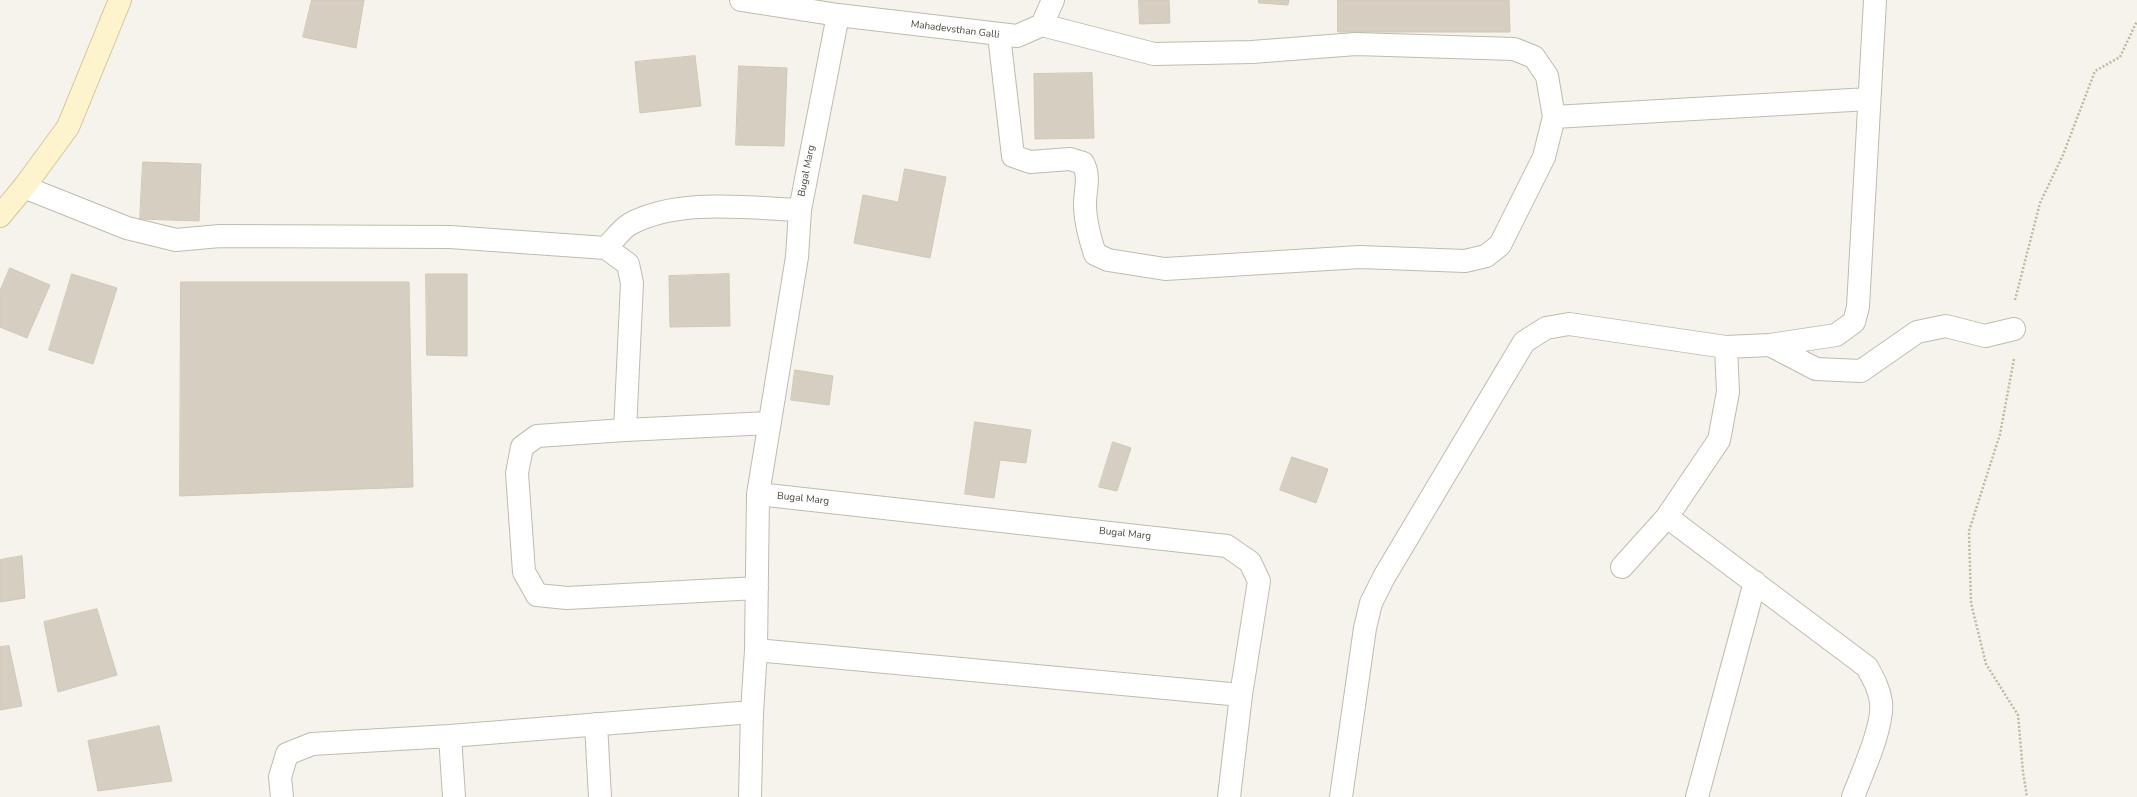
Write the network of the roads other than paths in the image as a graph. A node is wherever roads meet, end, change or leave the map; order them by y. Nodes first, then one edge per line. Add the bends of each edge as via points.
1 (120, 0) edge
2 (741, 0) edge
3 (1053, 0) edge
4 (1875, 0) edge
5 (838, 15) junction
6 (1042, 25) junction
7 (999, 36) junction
8 (1869, 99) junction
9 (1554, 117) junction
10 (24, 187) junction
11 (800, 210) junction
12 (0, 216) edge
13 (606, 248) junction
14 (2014, 329) road end
15 (1770, 345) junction
16 (1726, 347) junction
17 (769, 423) junction
18 (625, 430) junction
19 (758, 494) junction
20 (1667, 517) junction
21 (1622, 567) dead end
22 (1755, 582) junction
23 (757, 588) junction
24 (756, 650) junction
25 (1241, 694) junction
26 (752, 712) junction
27 (596, 724) junction
28 (450, 736) junction
29 (282, 797) edge
30 (454, 797) edge
31 (600, 797) edge
32 (750, 797) edge
33 (1229, 797) edge
34 (1341, 797) edge
35 (1697, 797) edge
36 (1853, 797) edge

1 - 10 main road via 68,127
2 - 5 street, Mahadevsthan Galli
3 - 6 street
4 - 8 street
5 - 7 street, Mahadevsthan Galli
5 - 11 street, Bugal Marg
6 - 7 street, Mahadevsthan Galli via 1017,36
6 - 9 street via 1154,54 1252,52 1356,44 1514,49 1534,57 1548,76
7 - 9 street via 1013,156 1030,162 1070,159 1083,163 1088,172 1085,208 1095,254 1108,260 1165,269 1360,257 1465,262 1486,256 1500,245 1544,157
8 - 9 street
8 - 15 street via 1858,307 1854,322 1836,335
10 - 12 main road
10 - 13 street via 127,228 176,240 220,236 450,237
11 - 13 street via 714,206 658,213 628,225
11 - 17 street, Bugal Marg via 797,257
13 - 18 street via 628,264 632,283
14 - 15 street via 1985,336 1946,326 1917,332 1861,371 1816,369
15 - 16 street
16 - 20 street via 1728,392 1719,440
16 - 34 street via 1569,324 1546,328 1524,342 1371,603 1365,628
17 - 18 street
17 - 19 street, Bugal Marg
18 - 23 street via 537,436 522,447 517,472 524,572 538,595 567,598
19 - 23 street, Bugal Marg
19 - 25 street, Bugal Marg via 1227,546 1250,562 1259,581
20 - 21 street
20 - 22 street
22 - 35 street
22 - 36 street via 1854,656 1867,667 1876,683 1881,702 1879,725
23 - 24 street, Bugal Marg
24 - 25 street
24 - 26 street, Bugal Marg
25 - 33 street, Bugal Marg
26 - 27 street
26 - 32 street, Bugal Marg
27 - 28 street
27 - 31 street
28 - 29 street via 312,744 287,754 280,777
28 - 30 street

